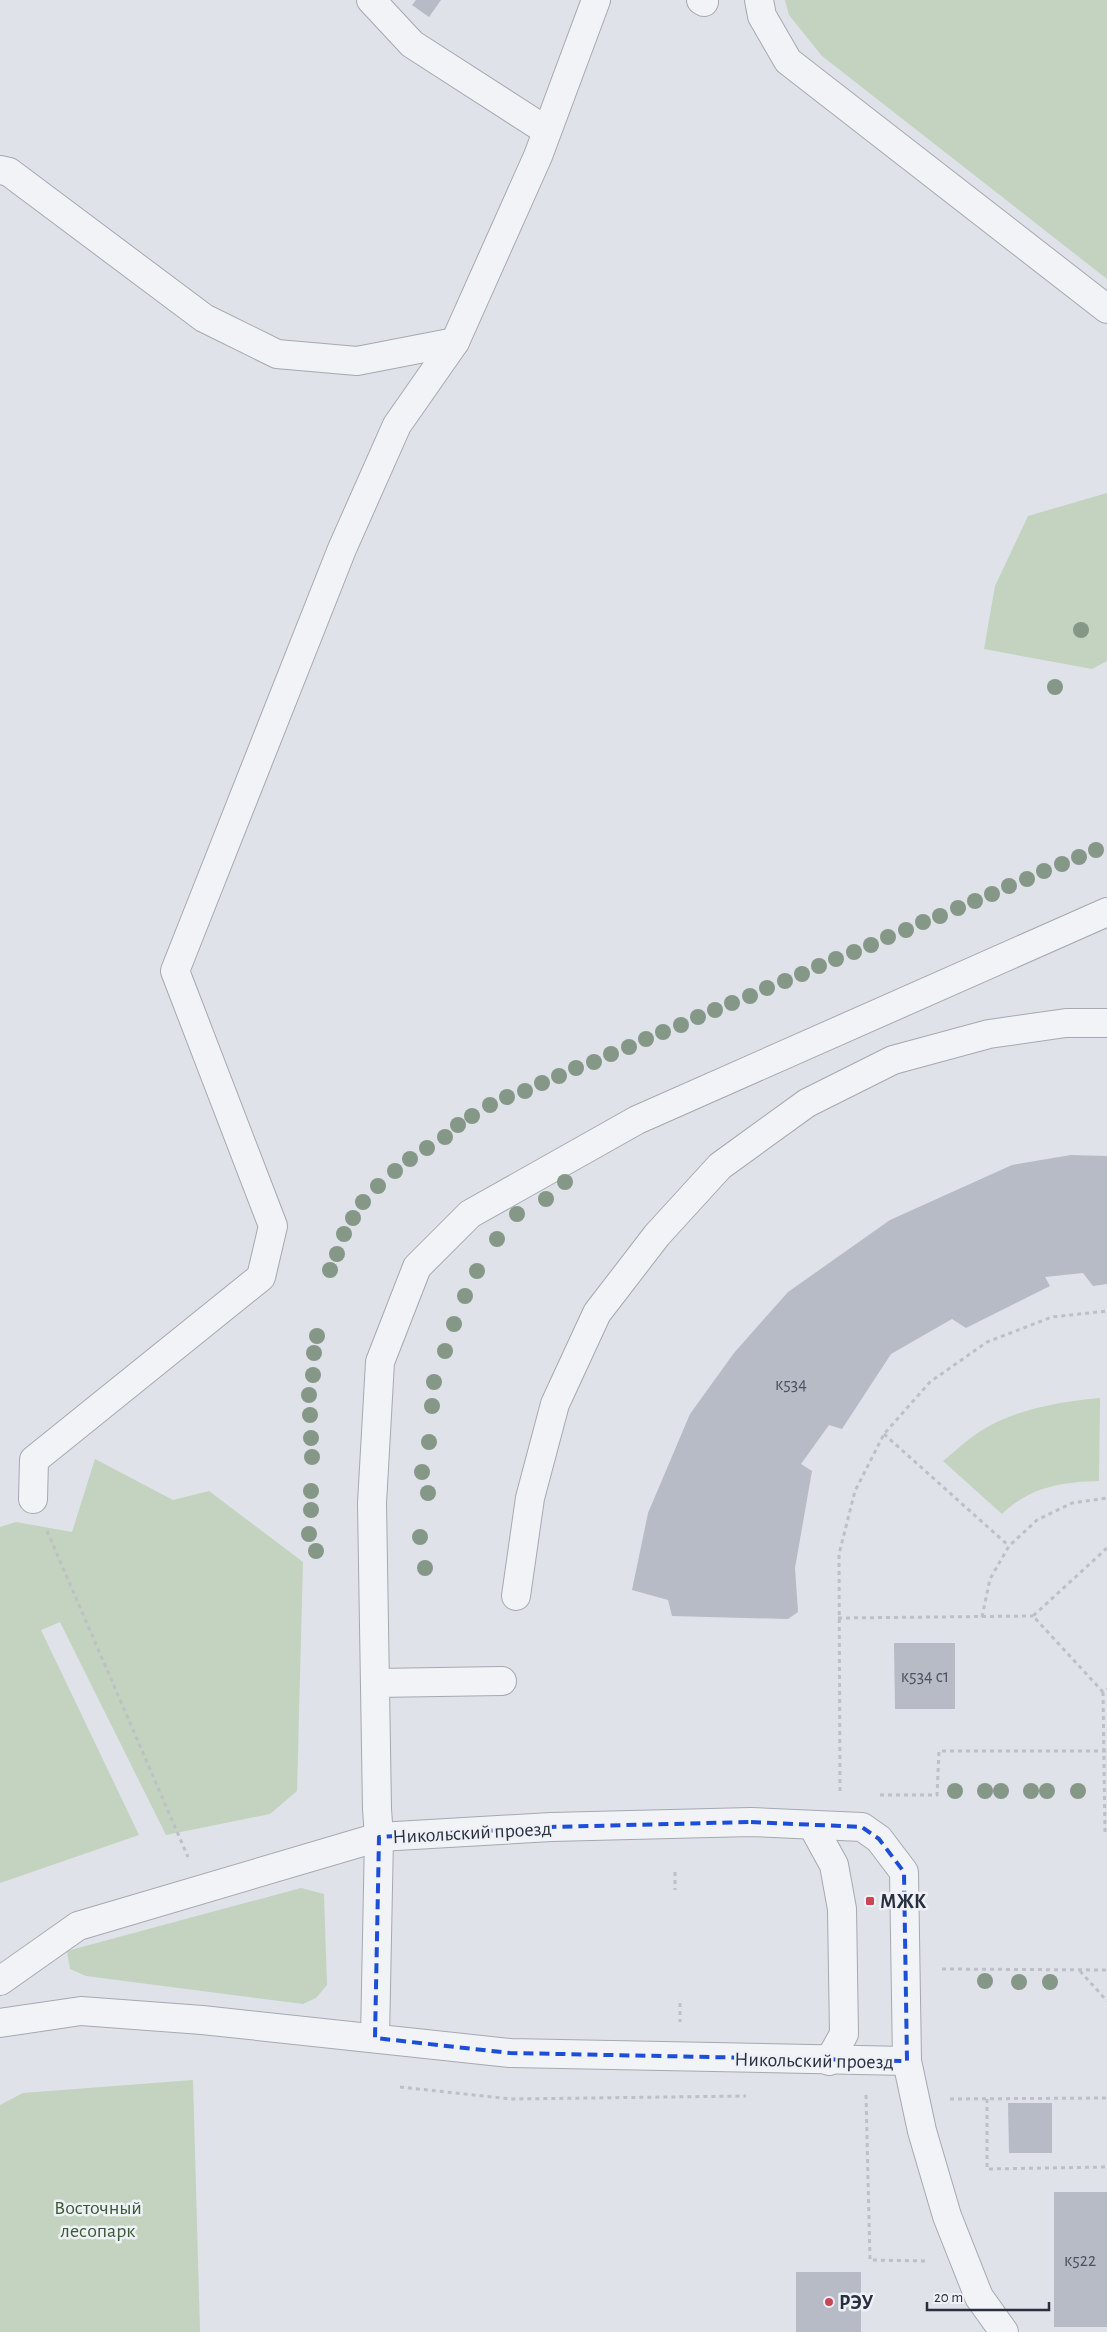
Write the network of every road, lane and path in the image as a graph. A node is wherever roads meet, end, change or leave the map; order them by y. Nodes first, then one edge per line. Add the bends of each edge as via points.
1 (371, 0) edge
2 (596, 0) edge
3 (759, 0) edge
4 (547, 131) junction
5 (0, 170) edge
6 (1107, 309) edge
7 (455, 342) junction
8 (1107, 912) edge
9 (1107, 1024) edge
10 (1107, 1312) edge
11 (884, 1434) junction
12 (1107, 1498) edge
13 (33, 1499) joint
14 (1009, 1546) junction
15 (1107, 1548) edge
16 (516, 1596) dead end
17 (1033, 1616) junction
18 (982, 1617) junction
19 (838, 1618) junction
20 (502, 1681) dead end
21 (376, 1683) junction
22 (1107, 1689) edge
23 (1103, 1692) junction
24 (1105, 1750) edge
25 (840, 1796) dead end
26 (878, 1796) dead end
27 (812, 1825) junction
28 (1104, 1835) dead end
29 (379, 1837) junction
30 (191, 1862) dead end
31 (675, 1872) dead end
32 (675, 1890) dead end
33 (906, 1969) junction
34 (1079, 1970) junction
35 (1107, 1970) edge
36 (0, 1982) edge
37 (1107, 2001) edge
38 (680, 2003) dead end
39 (0, 2023) edge
40 (680, 2027) dead end
41 (375, 2038) junction
42 (830, 2061) junction
43 (908, 2061) junction
44 (400, 2087) dead end
45 (856, 2094) dead end
46 (866, 2094) junction
47 (749, 2096) dead end
48 (1107, 2098) edge
49 (916, 2099) junction
50 (987, 2099) junction
51 (1107, 2167) edge
52 (936, 2262) dead end
53 (1004, 2332) edge

1 - 4 street via 412,44
2 - 4 street
3 - 6 street via 762,16 788,61
4 - 7 street
5 - 7 street via 9,172 204,318 277,354 357,361
7 - 13 street via 397,426 389,443 342,549 176,970 273,1226 262,1277 34,1460
8 - 21 street via 637,1120 470,1214 417,1267 380,1362 372,1503
9 - 16 street via 1066,1024 989,1034 893,1060 807,1103 720,1166 657,1235 597,1313 555,1404 530,1498
10 - 11 path via 1052,1317 987,1342 930,1382
11 - 14 path
11 - 19 path via 855,1491 843,1536 839,1554
12 - 14 path via 1072,1503 1037,1520
13 - 30 path
14 - 18 path via 990,1580
15 - 17 path
17 - 18 path
17 - 23 path
18 - 19 path
19 - 25 path
20 - 21 street
21 - 29 street
22 - 23 path
23 - 24 path
24 - 26 path via 939,1750 937,1795
24 - 28 path
27 - 29 street, Никольский проезд via 752,1822 551,1827
27 - 33 street, Никольский проезд via 862,1827 879,1839 904,1872
27 - 42 street via 834,1864 842,1909 844,2034
29 - 36 street, Никольский проезд via 78,1926
29 - 41 street
31 - 32 path
33 - 34 path
33 - 43 street, Никольский проезд
34 - 35 path
34 - 37 path
38 - 40 path
39 - 41 street, Никольский проезд via 82,2011
41 - 42 street, Никольский проезд via 510,2053
42 - 43 street, Никольский проезд
43 - 49 street
44 - 47 path via 511,2099
45 - 46 path
46 - 49 path
46 - 52 path via 870,2260
48 - 50 path
49 - 50 path
49 - 53 street via 947,2216 979,2297
50 - 51 path via 987,2169

